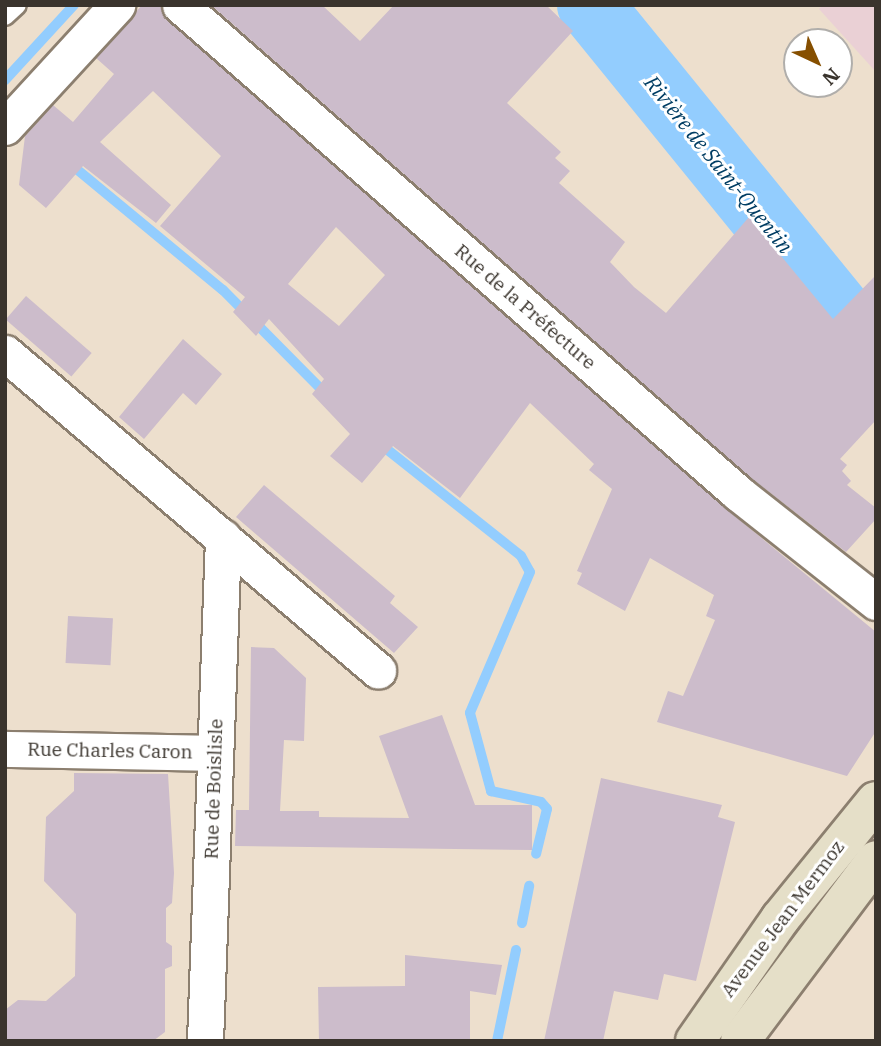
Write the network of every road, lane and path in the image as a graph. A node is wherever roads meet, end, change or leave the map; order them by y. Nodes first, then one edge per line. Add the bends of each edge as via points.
1 (16, 5) edge
2 (117, 5) edge
3 (180, 5) edge
4 (5, 16) edge
5 (5, 127) edge
6 (5, 353) edge
7 (223, 537) junction
8 (876, 602) edge
9 (378, 671) dead end
10 (5, 749) edge
11 (215, 753) junction
12 (876, 801) edge
13 (876, 809) edge
14 (876, 860) edge
15 (205, 1041) edge
16 (695, 1041) edge
17 (713, 1041) edge
18 (740, 1041) edge

1 - 4 lane
2 - 5 street
3 - 8 street, Rue de la Préfecture via 738,493
6 - 7 street
7 - 9 street
7 - 11 street, Rue de Boislisle
10 - 11 street, Rue Charles Caron
11 - 15 street, Rue de Boislisle
12 - 16 main road, Avenue Jean Mermoz via 780,919
13 - 17 street
14 - 18 main road, Avenue Jean Mermoz via 791,967

